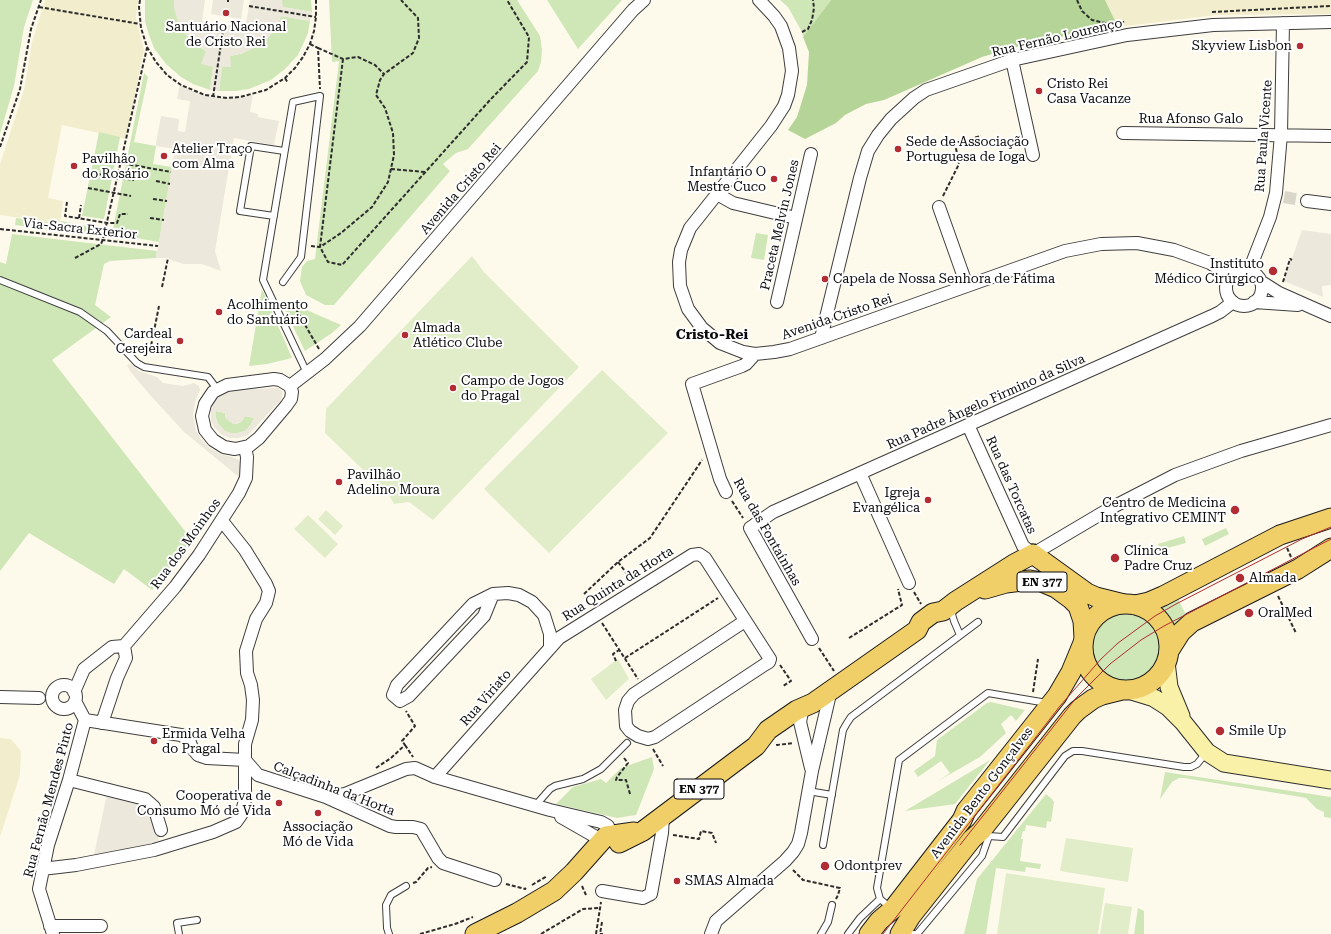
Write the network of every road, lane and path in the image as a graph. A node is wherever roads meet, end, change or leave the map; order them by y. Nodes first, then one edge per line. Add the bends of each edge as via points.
1 (41, 0) edge
2 (140, 0) edge
3 (316, 0) edge
4 (401, 0) edge
5 (507, 0) edge
6 (644, 0) edge
7 (759, 0) edge
8 (813, 0) edge
9 (249, 6) dead end
10 (39, 7) junction
11 (316, 17) junction
12 (1331, 22) edge
13 (1283, 23) junction
14 (224, 24) dead end
15 (140, 25) junction
16 (802, 32) dead end
17 (310, 44) junction
18 (147, 47) junction
19 (318, 48) junction
20 (343, 59) junction
21 (1012, 60) junction
22 (384, 74) junction
23 (285, 78) junction
24 (288, 83) dead end
25 (320, 96) junction
26 (213, 97) junction
27 (1122, 133) dead end
28 (1281, 134) junction
29 (981, 136) dead end
30 (1331, 136) edge
31 (0, 147) edge
32 (284, 151) junction
33 (811, 154) dead end
34 (1033, 155) dead end
35 (94, 158) dead end
36 (121, 163) junction
37 (391, 170) junction
38 (171, 172) dead end
39 (426, 172) junction
40 (91, 173) dead end
41 (117, 177) junction
42 (134, 180) dead end
43 (156, 182) dead end
44 (170, 184) dead end
45 (88, 188) dead end
46 (114, 193) junction
47 (716, 194) junction
48 (132, 196) dead end
49 (153, 199) dead end
50 (167, 201) dead end
51 (1307, 201) tunnel mouth
52 (67, 202) dead end
53 (1331, 204) edge
54 (81, 205) dead end
55 (938, 207) joint
56 (128, 214) dead end
57 (274, 216) junction
58 (79, 218) junction
59 (150, 218) dead end
60 (796, 218) junction
61 (164, 220) dead end
62 (107, 223) junction
63 (0, 229) edge
64 (103, 240) junction
65 (158, 246) dead end
66 (320, 247) junction
67 (75, 258) dead end
68 (168, 258) dead end
69 (1292, 260) dead end
70 (1249, 271) junction
71 (1230, 276) junction
72 (0, 280) edge
73 (1260, 281) junction
74 (283, 282) dead end
75 (967, 286) junction
76 (162, 287) dead end
77 (1279, 293) junction
78 (777, 302) dead end
79 (1233, 302) junction
80 (1254, 302) junction
81 (293, 304) dead end
82 (159, 306) dead end
83 (1307, 306) junction
84 (1331, 316) edge
85 (821, 338) junction
86 (319, 349) dead end
87 (150, 351) dead end
88 (755, 354) junction
89 (307, 373) junction
90 (290, 386) junction
91 (217, 389) junction
92 (968, 425) junction
93 (1331, 425) edge
94 (245, 447) junction
95 (711, 447) junction
96 (860, 474) junction
97 (726, 492) joint
98 (1331, 518) edge
99 (222, 521) junction
100 (750, 528) junction
101 (1331, 548) edge
102 (1033, 554) junction
103 (618, 562) junction
104 (909, 583) junction
105 (638, 588) junction
106 (1276, 591) dead end
107 (727, 593) junction
108 (493, 594) junction
109 (584, 594) dead end
110 (1129, 605) junction
111 (942, 611) junction
112 (596, 614) junction
113 (745, 621) junction
114 (978, 622) dead end
115 (1296, 633) dead end
116 (960, 635) junction
117 (559, 638) joint
118 (849, 638) dead end
119 (812, 639) joint
120 (1083, 641) junction
121 (124, 646) junction
122 (550, 647) junction
123 (619, 649) junction
124 (1168, 656) junction
125 (625, 658) junction
126 (769, 659) junction
127 (1038, 659) dead end
128 (616, 661) dead end
129 (828, 662) dead end
130 (784, 686) dead end
131 (644, 688) junction
132 (54, 690) junction
133 (831, 690) junction
134 (1125, 690) junction
135 (75, 696) junction
136 (0, 697) edge
137 (39, 698) junction
138 (1032, 700) junction
139 (400, 701) junction
140 (1050, 704) junction
141 (55, 705) junction
142 (805, 710) junction
143 (85, 720) junction
144 (1183, 722) junction
145 (102, 723) junction
146 (648, 739) junction
147 (627, 743) dead end
148 (405, 745) junction
149 (619, 751) junction
150 (1208, 752) junction
151 (413, 755) dead end
152 (245, 760) junction
153 (663, 766) dead end
154 (371, 771) dead end
155 (812, 772) junction
156 (435, 777) junction
157 (69, 780) junction
158 (1331, 780) edge
159 (808, 791) junction
160 (630, 794) dead end
161 (832, 795) junction
162 (326, 797) junction
163 (535, 806) junction
164 (663, 825) junction
165 (161, 830) dead end
166 (985, 833) junction
167 (610, 842) junction
168 (716, 843) dead end
169 (823, 845) dead end
170 (785, 860) junction
171 (445, 865) junction
172 (42, 869) junction
173 (495, 880) dead end
174 (406, 886) joint
175 (525, 889) dead end
176 (602, 891) joint
177 (519, 893) dead end
178 (838, 895) dead end
179 (886, 904) junction
180 (832, 905) dead end
181 (600, 908) junction
182 (197, 920) dead end
183 (602, 922) dead end
184 (475, 925) edge
185 (101, 926) dead end
186 (51, 930) edge
187 (179, 934) edge
188 (389, 934) edge
189 (420, 934) edge
190 (541, 934) edge
191 (596, 934) edge
192 (603, 934) edge
193 (711, 934) edge
194 (821, 934) edge
195 (848, 934) edge
196 (869, 934) edge
197 (900, 934) edge
198 (906, 934) edge

1 - 10 path
2 - 15 path
3 - 11 path
4 - 22 path via 418,18 419,38 413,53
5 - 39 path via 529,37 527,62
6 - 89 street, Avenida Cristo Rei via 360,326
7 - 47 street, Avenida Cristo Rei via 774,16 786,37 791,60 791,83 778,116
8 - 16 path via 812,20 808,29
9 - 11 path
10 - 15 path
10 - 31 path via 20,89
11 - 17 path
12 - 13 street, Rua Fernão Lourenço
13 - 21 street, Rua Fernão Lourenço via 1213,25 1127,35
13 - 28 street, Rua Paula Vicente
14 - 26 path
15 - 18 path
17 - 19 path
17 - 23 path via 295,68
18 - 26 path via 156,62 176,82 196,93
18 - 36 path
19 - 20 path
19 - 25 path
20 - 22 path via 358,57 376,65
20 - 66 path
21 - 34 street
21 - 85 street, Rua Fernão Lourenço via 926,90 902,108 878,135 868,152 863,168
22 - 37 path via 376,95 385,108 393,133 394,155
23 - 24 path
23 - 26 path via 266,90 240,98
25 - 32 lane via 293,102
25 - 74 lane via 301,258
27 - 28 street, Rua Afonso Galo
28 - 30 street, Rua Afonso Galo
28 - 70 street, Rua Paula Vicente via 1280,197
29 - 55 path via 954,143 959,164
32 - 57 lane
32 - 57 lane via 252,146 240,210
33 - 60 street, Praceta Melvin Jones
35 - 36 path
36 - 38 path
36 - 41 path
37 - 39 path
37 - 66 path via 388,182 372,207
39 - 66 path via 342,265 328,262
40 - 41 path
41 - 42 path
41 - 46 path
43 - 44 path
45 - 46 path
46 - 48 path
46 - 62 path
47 - 60 street via 733,203
47 - 88 street, Avenida Cristo Rei via 685,238 679,262 680,286 691,314 710,336 731,348
49 - 50 path
51 - 53 street
52 - 58 path via 65,216
54 - 58 path
55 - 75 street
56 - 62 path via 120,214 118,223
57 - 89 lane via 263,280
58 - 62 path
59 - 61 path
60 - 78 street, Praceta Melvin Jones
62 - 64 path
63 - 64 path, Via-Sacra Exterior
64 - 65 path, Via-Sacra Exterior
64 - 67 path
68 - 76 path
69 - 77 path via 1290,259
70 - 71 street via 1241,270
70 - 73 street
71 - 75 street, Avenida Cristo Rei via 1210,263 1174,250 1156,245 1119,242 1065,251
71 - 79 street via 1226,286
72 - 91 lane via 80,312 107,331 137,363 144,367 208,377
73 - 77 street
73 - 80 street via 1261,292
75 - 85 street, Avenida Cristo Rei
77 - 83 street
79 - 80 street via 1244,305
79 - 92 street, Rua Padre Ângelo Firmino da Silva via 1212,316
80 - 83 street
81 - 86 path
82 - 87 path
83 - 84 street
85 - 88 street, Avenida Cristo Rei via 790,349
88 - 95 street, Rua das Fontaínhas via 744,365 692,384
89 - 90 street, Avenida Cristo Rei
90 - 91 street via 274,379 227,385
90 - 94 street via 292,392 286,406 259,438
91 - 94 street via 207,399 203,410 205,430 213,440 224,447
92 - 96 street, Rua Padre Ângelo Firmino da Silva
92 - 102 street, Rua das Torcatas via 1023,546
93 - 102 street via 1241,451 1175,475 1109,509
94 - 99 street, Rua dos Moinhos via 246,478
95 - 97 street, Rua das Fontaínhas
95 - 103 path via 650,538
96 - 100 street, Rua Padre Ângelo Firmino da Silva via 773,512
96 - 104 street
97 - 100 path, Rua das Fontaínhas
98 - 110 main road, EN 377 via 1280,535 1163,596 1149,602
99 - 121 street, Rua dos Moinhos via 174,587
99 - 152 street via 245,550 269,591 266,603 256,619 246,651 247,673 253,700 252,720 245,744
100 - 119 street, Rua das Fontaínhas
101 - 124 main road via 1298,569 1192,622 1182,632
102 - 110 main road, EN 377 via 1086,593
102 - 111 main road, EN 377
103 - 105 path
103 - 109 path
104 - 111 path
104 - 118 path via 898,588 902,605
105 - 107 street, Rua Quinta da Horta via 696,554 703,556
105 - 112 street, Rua Quinta da Horta
106 - 115 path
107 - 113 street
107 - 125 path
108 - 122 street via 519,595 532,602 544,615 550,634
108 - 139 street via 484,616 409,696
108 - 139 street via 473,604 397,685 393,695
110 - 120 main road, EN 377 via 1113,606 1098,614 1088,627
110 - 124 main road, EN 377 via 1150,612 1162,624 1168,639
111 - 116 lane via 952,614
111 - 120 main road, EN 377 via 1006,583 1030,580 1042,582 1064,592 1078,606 1083,620
111 - 133 main road, EN 377
112 - 117 street, Rua Quinta da Horta
112 - 123 path
113 - 126 street
113 - 131 street
114 - 116 lane
116 - 161 lane via 851,716 843,730
117 - 122 street, Rua Viriato
119 - 129 path
120 - 134 main road, EN 377 via 1085,660 1093,675 1106,685
120 - 140 main road, Avenida Bento Gonçalves via 1069,675
121 - 135 street via 112,647 84,669
121 - 145 street via 126,658
122 - 156 street, Rua Viriato
123 - 125 path
123 - 128 path via 613,654
124 - 134 main road via 1161,672 1154,680 1144,686
124 - 144 street via 1167,680 1170,694
125 - 131 path
126 - 130 path via 782,666 791,681
126 - 146 street via 655,737
127 - 138 path
131 - 146 street via 628,701 625,710 626,726 630,732
132 - 135 street via 61,686 72,688
132 - 137 street
132 - 141 street via 52,697
133 - 142 main road, EN 377
133 - 155 street
134 - 144 street via 1157,700
134 - 166 main road, Avenida Bento Gonçalves via 1102,695 1078,710
135 - 141 street via 70,707 64,709
135 - 143 street
136 - 137 street
137 - 141 street
138 - 140 lane
138 - 179 lane via 988,693 899,760 877,888
139 - 148 path via 416,726 402,741
140 - 179 main road, Avenida Bento Gonçalves via 966,810 962,820
142 - 155 street
142 - 164 main road, EN 377 via 773,739 756,746
143 - 145 street
143 - 157 street, Rua Fernão Mendes Pinto
144 - 150 street
145 - 152 street via 181,735 189,740 198,755 207,758
146 - 153 path
147 - 149 lane
148 - 151 path
148 - 154 path
149 - 160 path via 628,763 616,780 626,780
149 - 163 lane via 601,769 550,789
150 - 158 street via 1224,763 1232,765
150 - 166 lane via 1197,764 1184,767 1073,751 1065,756 1003,837
152 - 162 street, Calçadinha da Horta via 258,775
152 - 172 street via 245,800 241,816 236,822 213,832 154,850
155 - 159 street
156 - 162 street via 419,769 408,768 345,794
156 - 163 street
157 - 165 street via 145,799 154,807
157 - 172 street, Rua Fernão Mendes Pinto
159 - 161 lane
159 - 170 street via 798,844
161 - 169 lane
162 - 171 street, Calçadinha da Horta via 390,826 421,829
163 - 167 street via 601,822 608,826
164 - 167 main road, EN 377
164 - 168 path via 699,839 701,831 712,833
164 - 176 street via 651,894 643,898
166 - 197 main road, Avenida Bento Gonçalves via 972,839 920,904
166 - 198 lane via 982,856 917,934
167 - 184 main road via 581,883 554,891 517,913
170 - 178 path via 804,880 840,888
170 - 193 street via 716,921
171 - 173 street
171 - 174 path via 428,868 416,882
172 - 186 street, Rua Fernão Mendes Pinto via 39,889
174 - 188 lane via 391,895 385,906
175 - 177 path
176 - 181 path
179 - 195 lane via 860,918
179 - 196 main road, Avenida Bento Gonçalves via 879,921
180 - 194 lane via 828,922
181 - 190 path via 583,909
181 - 191 path
182 - 187 lane via 177,923
183 - 192 path via 600,934
184 - 189 path via 455,924
185 - 186 street

